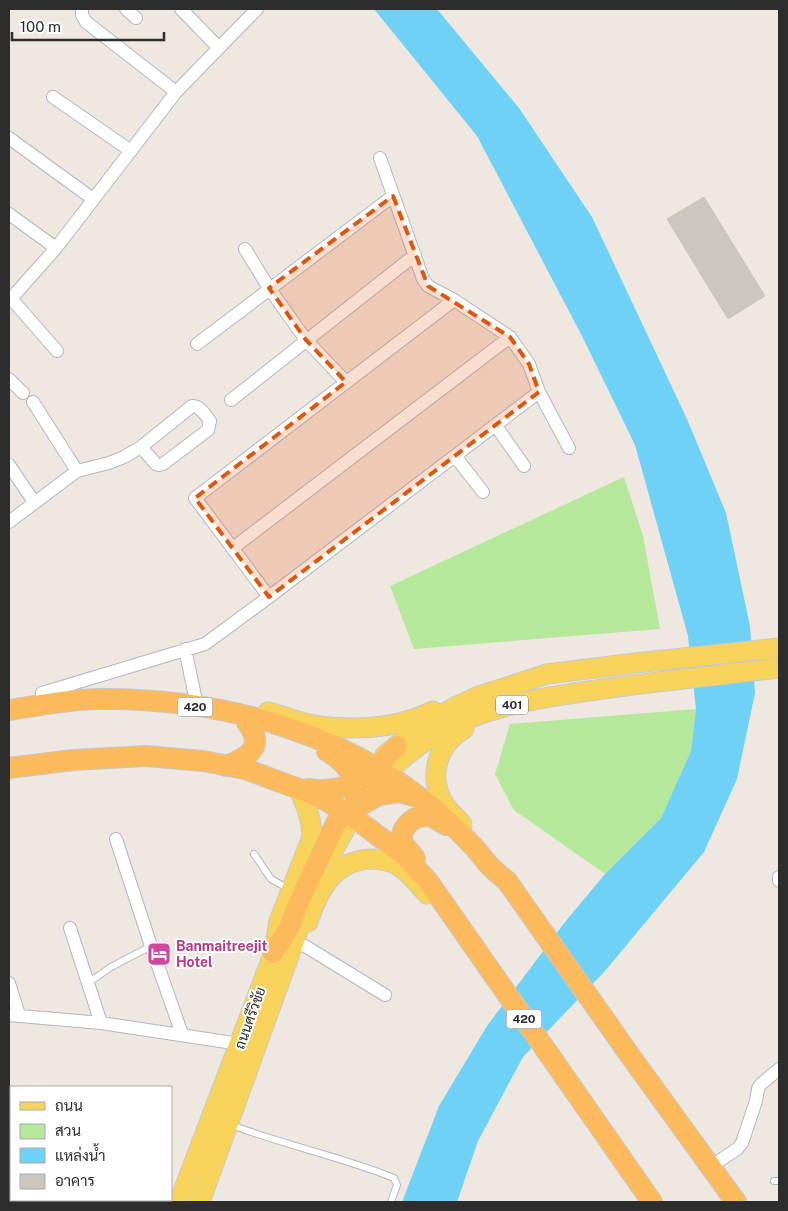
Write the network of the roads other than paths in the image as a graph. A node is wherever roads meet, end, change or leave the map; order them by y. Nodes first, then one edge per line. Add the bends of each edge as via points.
1 (82, 9) edge
2 (126, 9) edge
3 (181, 9) edge
4 (257, 9) edge
5 (136, 18) dead end
6 (219, 48) junction
7 (176, 92) junction
8 (53, 97) dead end
9 (9, 138) edge
10 (131, 151) junction
11 (380, 158) dead end
12 (392, 196) junction
13 (93, 199) junction
14 (9, 214) edge
15 (56, 248) junction
16 (245, 249) dead end
17 (415, 255) junction
18 (269, 288) junction
19 (9, 299) edge
20 (454, 300) junction
21 (510, 337) junction
22 (306, 340) junction
23 (197, 344) dead end
24 (57, 352) dead end
25 (9, 379) edge
26 (346, 382) junction
27 (539, 392) junction
28 (23, 393) dead end
29 (231, 400) dead end
30 (32, 402) dead end
31 (496, 426) junction
32 (141, 446) junction
33 (569, 448) dead end
34 (455, 456) junction
35 (9, 465) edge
36 (524, 466) dead end
37 (77, 471) junction
38 (483, 492) dead end
39 (34, 502) junction
40 (9, 522) edge
41 (233, 548) junction
42 (269, 597) junction
43 (778, 648) edge
44 (185, 650) junction
45 (779, 668) edge
46 (546, 674) junction
47 (614, 687) junction
48 (195, 696) junction
49 (84, 700) junction
50 (44, 705) junction
51 (9, 710) edge
52 (247, 723) junction
53 (397, 746) joint
54 (226, 766) junction
55 (9, 768) edge
56 (298, 788) junction
57 (364, 792) junction
58 (422, 799) junction
59 (116, 839) dead end
60 (479, 852) junction
61 (254, 854) dead end
62 (414, 858) junction
63 (507, 881) junction
64 (290, 890) junction
65 (70, 928) dead end
66 (462, 931) junction
67 (300, 944) junction
68 (151, 946) junction
69 (281, 957) junction
70 (9, 982) edge
71 (88, 983) junction
72 (267, 993) junction
73 (385, 995) dead end
74 (14, 1015) edge
75 (101, 1023) junction
76 (182, 1034) junction
77 (240, 1044) junction
78 (779, 1069) edge
79 (228, 1124) junction
80 (710, 1167) junction
81 (179, 1202) edge
82 (200, 1202) edge
83 (391, 1202) edge
84 (652, 1202) edge
85 (736, 1202) edge

1 - 7 street via 86,22
2 - 5 street
3 - 6 street
4 - 6 street
6 - 7 street
7 - 10 street
8 - 10 street
9 - 13 street
10 - 13 street
11 - 12 street
12 - 17 street
12 - 18 street
13 - 15 street
14 - 15 street
15 - 19 street
16 - 18 street
17 - 20 street via 428,286
17 - 22 street
18 - 22 street
18 - 23 street
19 - 24 street
20 - 21 street
20 - 26 street
21 - 27 street via 529,364
21 - 41 street
22 - 26 street
22 - 29 street
25 - 28 street
26 - 41 street via 195,498
27 - 31 street
27 - 33 street
30 - 37 street
31 - 34 street
31 - 36 street
32 - 32 street via 156,464 163,464 208,430 210,421 200,409 192,406
32 - 37 street via 109,463
34 - 38 street
34 - 42 street
35 - 39 street
37 - 39 street
39 - 40 street
41 - 42 street
42 - 44 street via 205,644
43 - 46 main road, 401
44 - 48 street
44 - 50 street via 42,693
45 - 47 main road, 401
46 - 48 main road via 473,691 416,719 364,728 307,724
46 - 53 main road, 401 via 464,702
47 - 57 main road, 401 via 507,706 448,727
47 - 63 main road via 567,701 494,715 455,734 441,751 436,776 442,802 496,862
48 - 49 main road via 114,693
49 - 50 highway, 420
49 - 52 highway via 166,708
49 - 57 highway, 420 via 150,700 237,714 294,730 362,758
50 - 51 highway, 420
52 - 54 highway via 254,732 253,750 248,756
52 - 57 highway via 288,733 329,751 343,762
53 - 57 highway via 381,762
54 - 55 highway, 420 via 146,756
54 - 56 highway, 420 via 245,769
56 - 57 highway
56 - 57 highway, 420 via 325,800
56 - 64 main road via 312,824 312,837
57 - 58 highway, 420
57 - 58 highway via 379,795 398,792
57 - 62 highway via 376,824
57 - 66 highway, 420 via 404,855 428,881
57 - 69 highway via 336,824 324,846 298,904
58 - 60 highway, 420
59 - 68 street
60 - 62 highway via 464,843 440,820 431,816 419,817 405,827 402,836
60 - 63 highway, 420
61 - 64 lane via 271,879
62 - 66 highway via 453,904
63 - 80 highway, 420
64 - 69 main road via 279,921
65 - 71 street
66 - 67 main road via 400,867 387,861 358,860 342,867 318,895
66 - 84 highway, 420
67 - 69 main road
67 - 73 street
68 - 71 lane
68 - 76 street
69 - 72 main road, ถนนศรีวิชัย
70 - 74 street
71 - 75 street
72 - 77 main road, ถนนศรีวิชัย
72 - 79 main road, ถนนศรีวิชัย
74 - 75 street
75 - 76 street
76 - 77 street
77 - 81 main road, ถนนศรีวิชัย
78 - 80 street via 760,1085 742,1143
79 - 82 main road, ถนนศรีวิชัย
79 - 83 lane via 394,1178 397,1185
80 - 85 highway, 420

